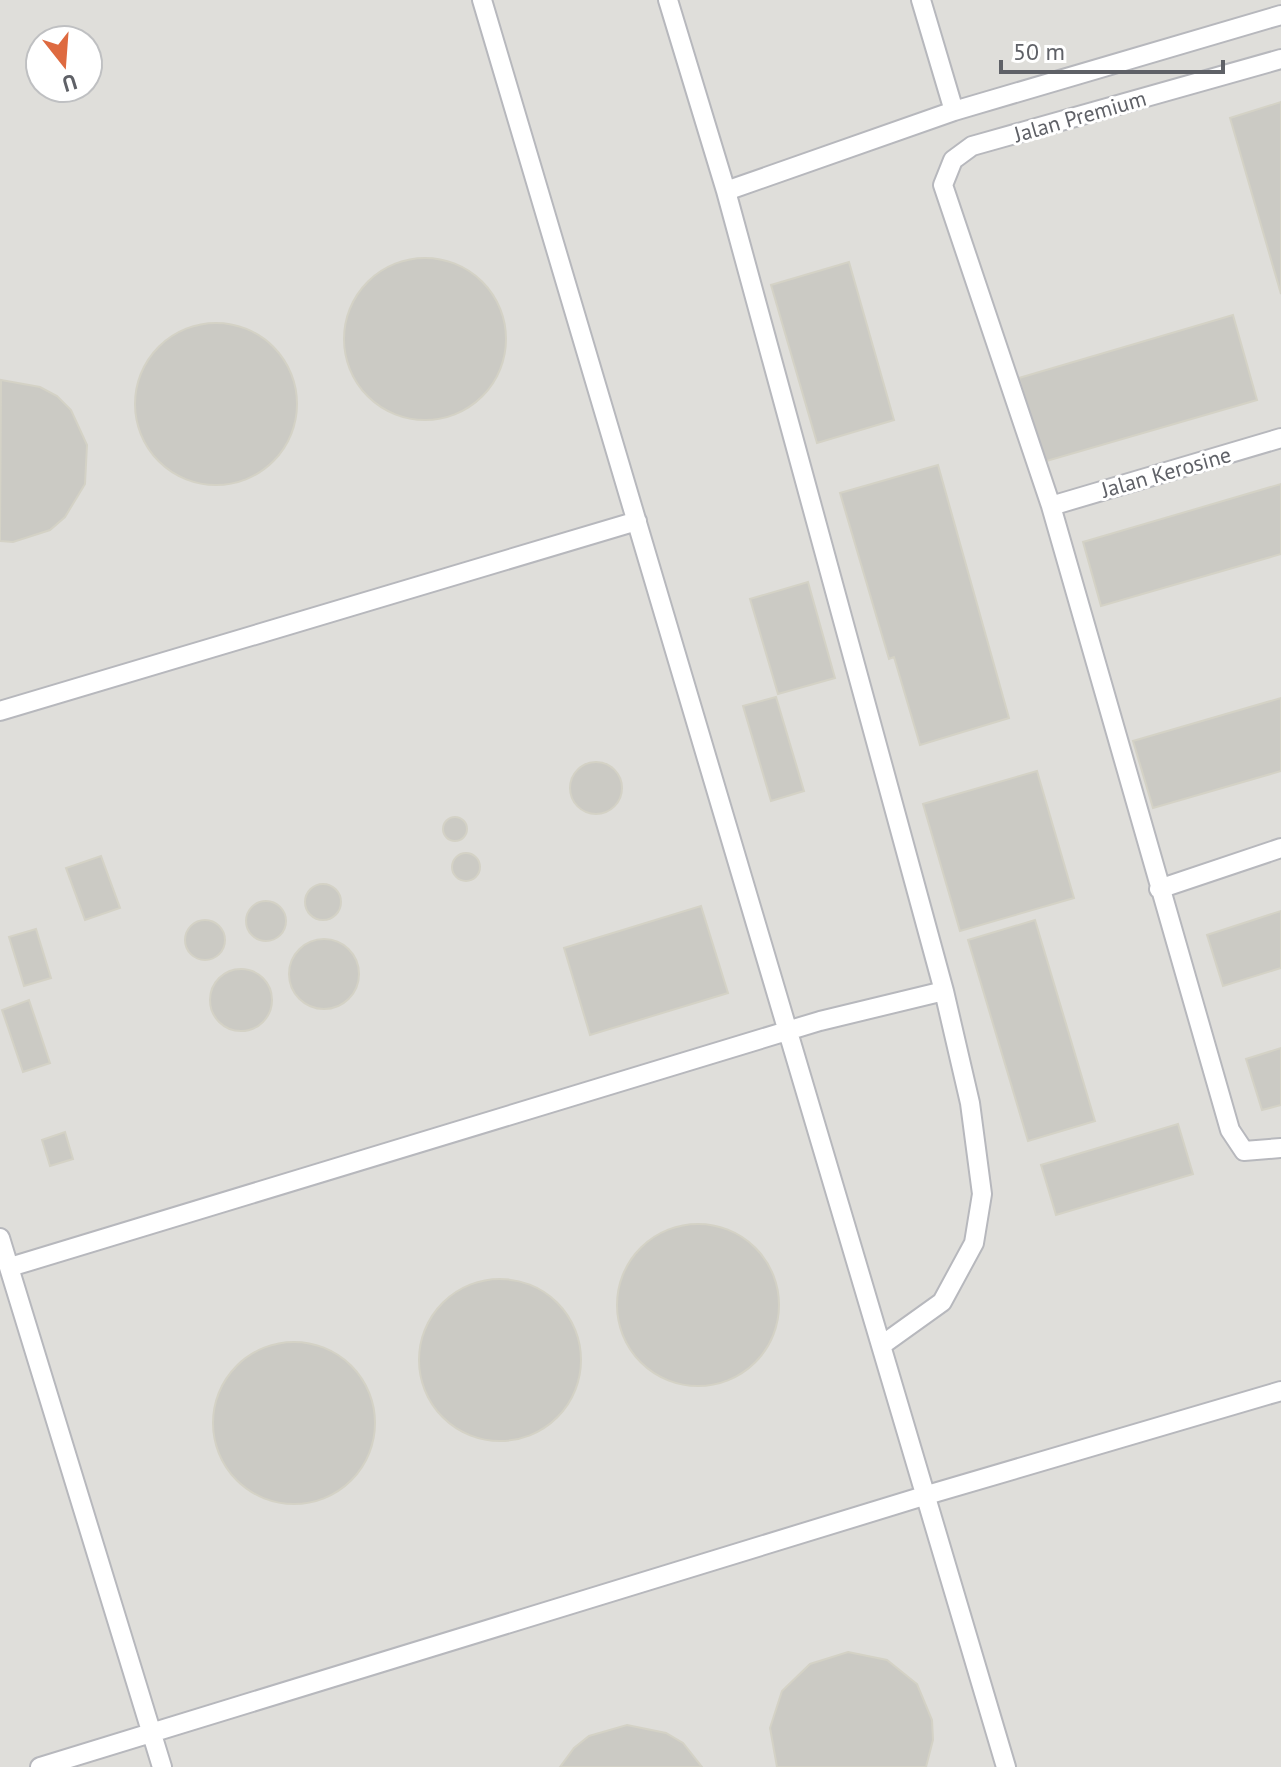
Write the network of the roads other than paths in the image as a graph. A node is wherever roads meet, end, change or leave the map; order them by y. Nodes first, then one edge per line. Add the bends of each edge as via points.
1 (482, 0) edge
2 (668, 0) edge
3 (921, 0) edge
4 (1281, 15) edge
5 (1281, 59) edge
6 (954, 111) junction
7 (726, 191) junction
8 (1281, 438) edge
9 (1051, 506) junction
10 (637, 521) junction
11 (0, 711) edge
12 (1281, 848) edge
13 (1159, 889) junction
14 (944, 991) junction
15 (789, 1032) junction
16 (1281, 1148) edge
17 (0, 1238) edge
18 (10, 1267) junction
19 (882, 1345) junction
20 (1281, 1391) edge
21 (927, 1495) junction
22 (151, 1732) junction
23 (40, 1767) edge
24 (162, 1767) edge
25 (1006, 1767) edge

1 - 10 lane
2 - 7 lane
3 - 6 lane
4 - 6 lane
5 - 9 lane, Jalan Premium via 972,146 953,160 943,185
6 - 7 lane
7 - 14 lane
8 - 9 lane, Jalan Kerosine
9 - 13 lane
10 - 11 lane
10 - 15 lane
12 - 13 lane
13 - 16 lane via 1230,1130 1244,1151
14 - 15 lane
14 - 19 lane via 970,1103 982,1194 974,1243 942,1302
15 - 18 lane
15 - 19 lane
17 - 18 lane
18 - 22 lane
19 - 21 lane
20 - 21 lane
21 - 22 lane
21 - 25 lane
22 - 23 lane
22 - 24 lane

